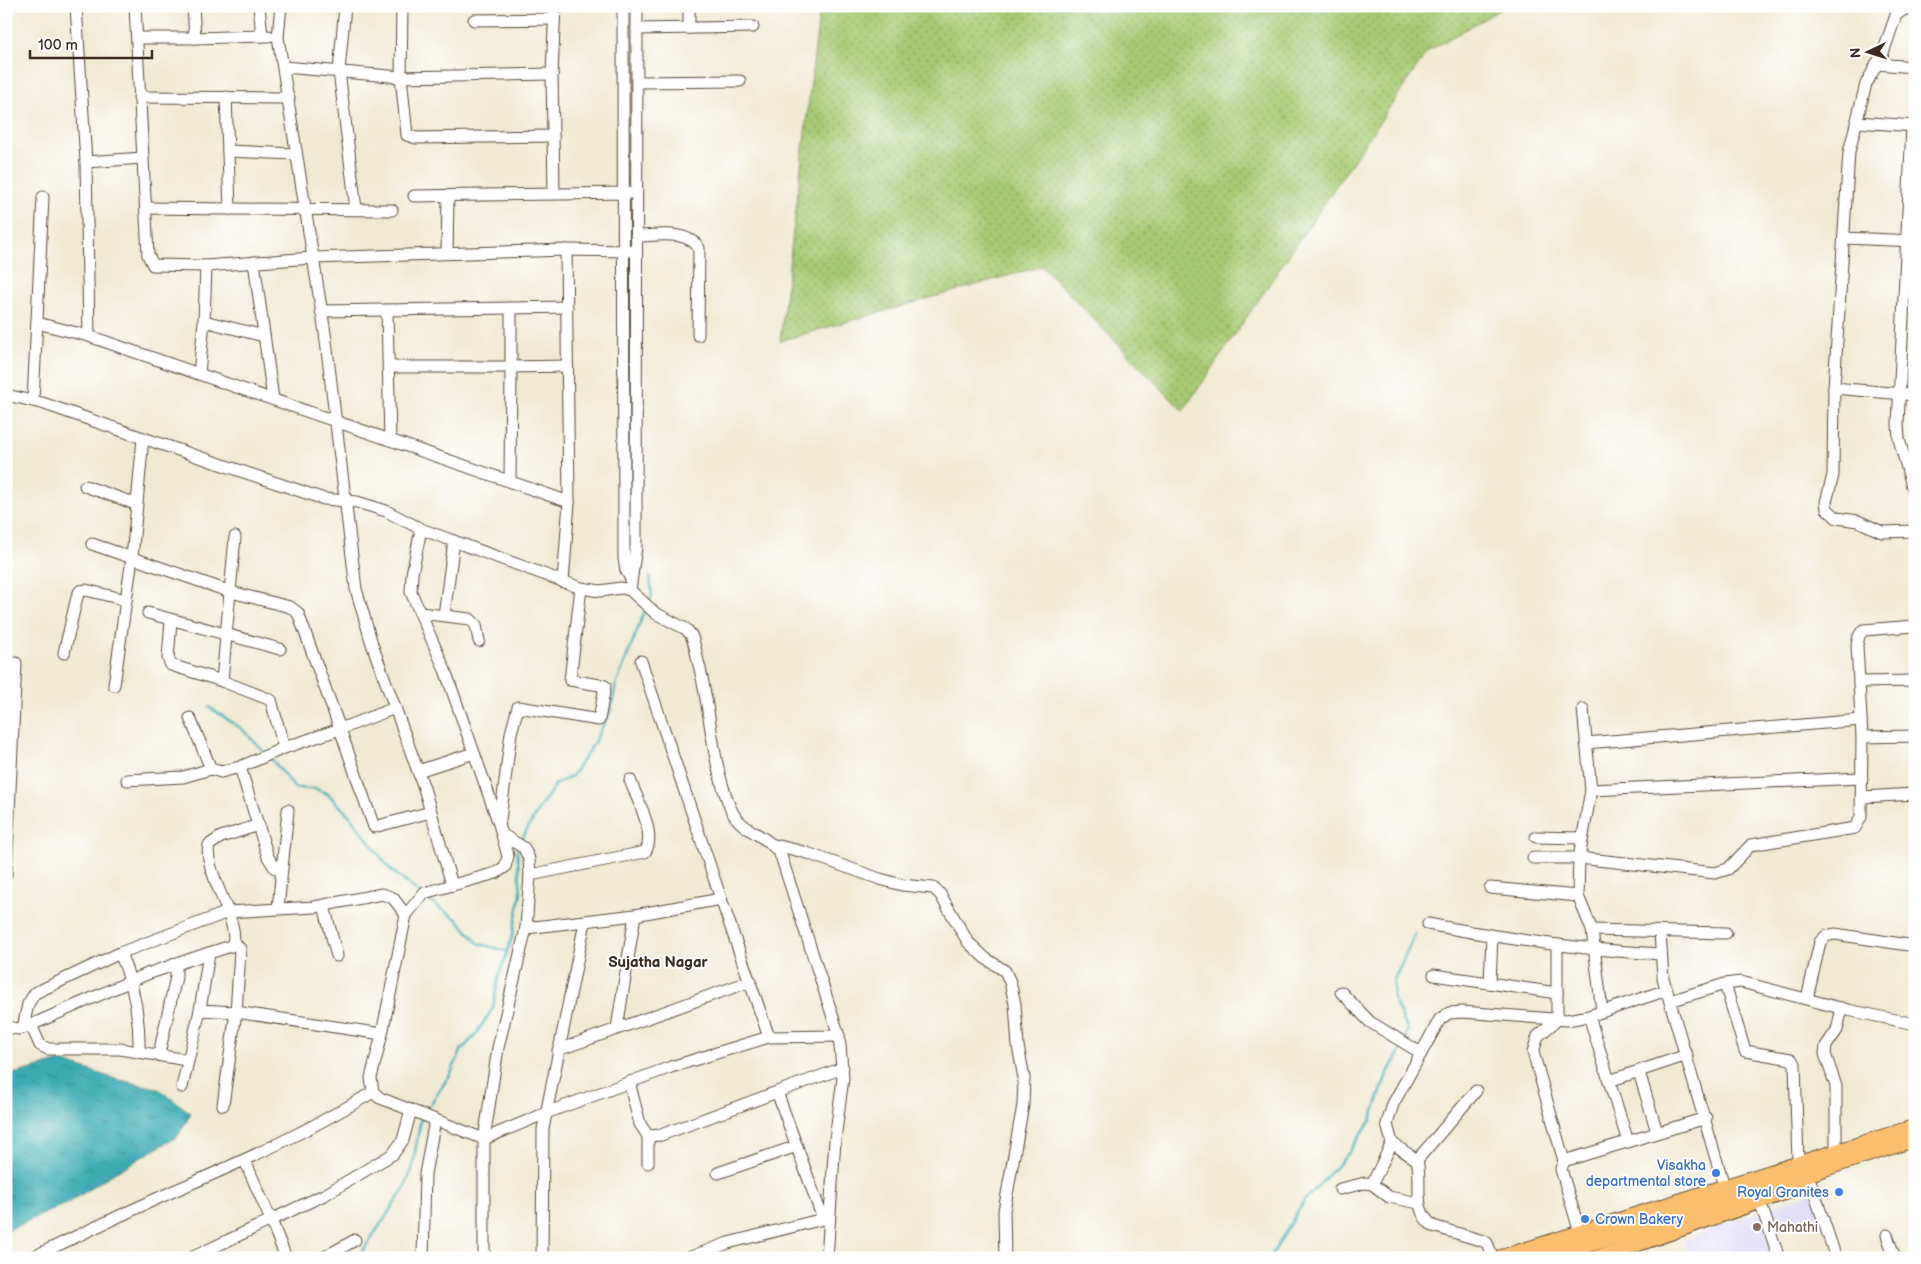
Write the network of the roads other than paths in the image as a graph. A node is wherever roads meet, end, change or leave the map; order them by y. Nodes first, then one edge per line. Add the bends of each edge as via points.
1 (76, 6) edge
2 (135, 6) edge
3 (193, 6) edge
4 (259, 6) edge
5 (282, 6) edge
6 (345, 6) edge
7 (402, 6) edge
8 (555, 6) edge
9 (690, 6) edge
10 (1915, 10) edge
11 (623, 11) edge
12 (637, 11) edge
13 (554, 19) junction
14 (474, 20) dead end
15 (753, 27) dead end
16 (689, 28) junction
17 (637, 29) junction
18 (262, 36) junction
19 (278, 37) junction
20 (137, 38) junction
21 (195, 38) junction
22 (1876, 64) junction
23 (284, 67) junction
24 (1915, 67) edge
25 (339, 72) junction
26 (552, 74) junction
27 (401, 77) junction
28 (740, 81) dead end
29 (637, 82) junction
30 (139, 97) junction
31 (226, 97) junction
32 (289, 98) junction
33 (1857, 122) junction
34 (1913, 126) edge
35 (553, 136) junction
36 (228, 151) junction
37 (296, 154) junction
38 (143, 158) junction
39 (86, 162) junction
40 (1912, 186) edge
41 (554, 192) junction
42 (636, 192) junction
43 (623, 193) junction
44 (414, 196) dead end
45 (448, 196) junction
46 (42, 198) dead end
47 (146, 208) junction
48 (230, 208) junction
49 (356, 209) junction
50 (392, 210) dead end
51 (304, 211) junction
52 (636, 236) junction
53 (1844, 238) junction
54 (1911, 241) edge
55 (566, 250) junction
56 (624, 251) junction
57 (636, 251) junction
58 (447, 252) junction
59 (312, 258) junction
60 (254, 262) junction
61 (206, 266) junction
62 (567, 307) junction
63 (511, 308) junction
64 (321, 311) junction
65 (387, 311) junction
66 (204, 321) junction
67 (37, 323) junction
68 (698, 335) dead end
69 (89, 336) junction
70 (264, 336) junction
71 (567, 366) junction
72 (511, 367) junction
73 (390, 368) junction
74 (199, 374) junction
75 (1834, 388) junction
76 (1898, 394) junction
77 (6, 395) edge
78 (1915, 395) edge
79 (273, 399) junction
80 (33, 401) junction
81 (337, 421) junction
82 (143, 438) junction
83 (390, 440) junction
84 (510, 482) junction
85 (85, 486) dead end
86 (1915, 497) edge
87 (346, 502) junction
88 (569, 502) junction
89 (136, 504) junction
90 (421, 529) junction
91 (1915, 532) edge
92 (234, 537) dead end
93 (454, 541) junction
94 (92, 544) dead end
95 (132, 558) junction
96 (563, 582) junction
97 (631, 585) junction
98 (581, 588) junction
99 (231, 592) junction
100 (126, 600) junction
101 (148, 613) dead end
102 (420, 614) junction
103 (444, 616) junction
104 (171, 621) junction
105 (1915, 626) edge
106 (226, 636) junction
107 (479, 641) dead end
108 (280, 650) dead end
109 (64, 653) dead end
110 (641, 661) dead end
111 (16, 663) dead end
112 (222, 681) junction
113 (1915, 681) edge
114 (1859, 682) junction
115 (114, 685) dead end
116 (10, 707) edge
117 (395, 708) junction
118 (1583, 708) dead end
119 (190, 718) dead end
120 (1860, 720) junction
121 (340, 729) junction
122 (1915, 736) edge
123 (1862, 737) junction
124 (1586, 743) junction
125 (273, 753) junction
126 (474, 753) junction
127 (240, 767) junction
128 (211, 769) junction
129 (418, 771) junction
130 (1862, 778) junction
131 (127, 780) dead end
132 (630, 780) dead end
133 (1591, 790) junction
134 (1915, 794) edge
135 (1862, 797) junction
136 (288, 810) dead end
137 (431, 812) junction
138 (499, 824) junction
139 (259, 825) junction
140 (503, 835) junction
141 (1536, 837) dead end
142 (1582, 838) junction
143 (775, 845) junction
144 (1533, 858) dead end
145 (1579, 858) junction
146 (282, 871) junction
147 (6, 875) edge
148 (530, 876) junction
149 (452, 885) junction
150 (1490, 888) dead end
151 (1578, 896) junction
152 (721, 899) junction
153 (324, 906) junction
154 (278, 908) junction
155 (228, 912) junction
156 (406, 915) junction
157 (635, 915) junction
158 (585, 922) junction
159 (1428, 924) dead end
160 (526, 928) junction
161 (1592, 930) junction
162 (1660, 932) junction
163 (1726, 933) dead end
164 (1492, 936) junction
165 (234, 942) junction
166 (1557, 945) junction
167 (1915, 946) edge
168 (1594, 950) junction
169 (120, 953) junction
170 (209, 953) junction
171 (1660, 954) junction
172 (337, 956) dead end
173 (176, 963) junction
174 (1434, 975) dead end
175 (132, 981) junction
176 (751, 981) junction
177 (1490, 984) junction
178 (1725, 984) junction
179 (1341, 992) dead end
180 (1557, 994) junction
181 (1669, 996) junction
182 (1807, 999) junction
183 (1842, 1008) junction
184 (200, 1010) junction
185 (1602, 1011) junction
186 (236, 1012) junction
187 (1588, 1016) junction
188 (1557, 1020) junction
189 (1915, 1024) edge
190 (27, 1026) junction
191 (6, 1027) edge
192 (617, 1028) junction
193 (382, 1034) junction
194 (839, 1036) junction
195 (769, 1037) junction
196 (558, 1050) junction
197 (139, 1052) junction
198 (1421, 1053) junction
199 (159, 1054) junction
200 (1687, 1055) junction
201 (187, 1060) junction
202 (843, 1068) junction
203 (1638, 1072) junction
204 (1609, 1081) junction
205 (629, 1082) junction
206 (182, 1087) dead end
207 (1476, 1091) dead end
208 (372, 1092) junction
209 (778, 1092) junction
210 (223, 1105) dead end
211 (414, 1112) junction
212 (546, 1113) junction
213 (1706, 1118) junction
214 (433, 1119) junction
215 (1915, 1127) edge
216 (1657, 1132) junction
217 (648, 1136) junction
218 (484, 1139) junction
219 (1915, 1139) edge
220 (1628, 1142) junction
221 (1392, 1143) junction
222 (796, 1146) junction
223 (1915, 1148) edge
224 (1836, 1151) junction
225 (1417, 1160) junction
226 (245, 1161) junction
227 (1564, 1161) junction
228 (648, 1162) dead end
229 (1798, 1162) junction
230 (718, 1174) dead end
231 (1812, 1183) junction
232 (1372, 1184) junction
233 (1724, 1186) junction
234 (1340, 1189) dead end
235 (1756, 1190) junction
236 (1419, 1203) junction
237 (826, 1218) junction
238 (271, 1220) junction
239 (1580, 1233) junction
240 (1887, 1235) dead end
241 (354, 1240) dead end
242 (31, 1258) edge
243 (191, 1258) edge
244 (286, 1258) edge
245 (323, 1258) edge
246 (424, 1258) edge
247 (484, 1258) edge
248 (542, 1258) edge
249 (688, 1258) edge
250 (826, 1258) edge
251 (1006, 1258) edge
252 (1493, 1258) edge
253 (1500, 1258) edge
254 (1543, 1258) edge
255 (1597, 1258) edge
256 (1779, 1258) edge
257 (1836, 1258) edge
258 (1895, 1258) edge

1 - 39 street
2 - 20 street
3 - 21 street
4 - 18 street
5 - 19 street
6 - 25 street
7 - 27 street
8 - 13 street
9 - 16 street
10 - 22 street via 1904,9 1896,15 1887,44
11 - 12 street
11 - 43 street
12 - 17 street
13 - 14 street
13 - 26 street
15 - 16 street
16 - 17 street
17 - 29 street
18 - 19 street
18 - 21 street
19 - 23 street
20 - 21 street
20 - 30 street
22 - 24 street
22 - 33 street via 1866,84
23 - 25 street
23 - 32 street
25 - 27 street
25 - 49 street
26 - 27 street
26 - 35 street
27 - 35 street via 407,135 416,138
28 - 29 street
29 - 42 street
30 - 31 street
30 - 38 street
31 - 32 street
31 - 36 street
32 - 37 street
33 - 34 street
33 - 53 street via 1849,152
34 - 40 street
35 - 41 street
36 - 37 street
36 - 48 street
37 - 51 street
38 - 39 street
38 - 47 street
39 - 69 street
40 - 54 street
41 - 43 street
41 - 45 street
42 - 43 street
42 - 52 street
43 - 56 street
44 - 45 street
45 - 58 street
46 - 67 street
47 - 48 street
47 - 61 street via 148,255 153,265
48 - 51 street
49 - 50 street
49 - 51 street
51 - 59 street
52 - 57 street
52 - 68 street via 683,236 691,238 699,248
53 - 54 street
53 - 75 street
54 - 76 street
55 - 56 street
55 - 58 street
55 - 62 street
56 - 57 street
56 - 97 street via 624,559
57 - 97 street via 636,547
58 - 59 street
59 - 60 street
59 - 64 street
60 - 61 street
60 - 70 street
61 - 66 street
62 - 63 street
62 - 71 street
63 - 65 street
63 - 72 street
64 - 65 street
64 - 81 street
65 - 73 street
66 - 70 street
66 - 74 street
67 - 69 street
67 - 80 street
69 - 74 street
70 - 79 street
71 - 72 street
71 - 88 street
72 - 73 street
72 - 84 street
73 - 83 street
74 - 79 street
75 - 76 street
75 - 91 street via 1833,475 1827,509 1837,518 1858,521 1882,532
76 - 78 street
76 - 86 street via 1899,438
77 - 80 street
79 - 81 street
80 - 82 street
81 - 83 street
81 - 87 street
82 - 87 street via 324,499
82 - 89 street
83 - 84 street
84 - 88 street
85 - 89 street
87 - 90 street via 386,511
87 - 117 street via 359,604
88 - 96 street
89 - 95 street
90 - 93 street
90 - 102 street via 411,586
92 - 99 street
93 - 96 street
93 - 103 street
94 - 95 street
95 - 99 street
95 - 100 street
96 - 98 street
97 - 98 street via 600,591
97 - 143 street via 655,613 686,629 693,639 707,694 712,738 730,808 740,823
98 - 138 street via 570,680 605,686 599,720 518,707 511,733
99 - 106 street
99 - 121 street via 290,607 298,613
100 - 109 street via 86,590 78,594
100 - 115 street
101 - 104 street
102 - 103 street
102 - 126 street via 445,670
103 - 107 street via 466,617 474,621
104 - 106 street
104 - 112 street via 169,663
105 - 114 street via 1862,630 1857,645
106 - 108 street
106 - 112 street
110 - 152 street
111 - 116 street
112 - 125 street via 271,700
113 - 114 street
114 - 120 street
116 - 147 street
117 - 121 street
117 - 129 street
118 - 124 street
119 - 128 street
120 - 123 street
120 - 124 street
121 - 125 street
121 - 137 street via 374,827
122 - 123 street
123 - 130 street
124 - 133 street
125 - 127 street
126 - 129 street
126 - 138 street
127 - 128 street via 221,772
127 - 139 street
128 - 131 street via 183,777
129 - 137 street
130 - 133 street
130 - 135 street
132 - 148 street via 650,834 650,846 645,852
133 - 142 street
134 - 135 street
135 - 145 street via 1859,823 1855,828 1751,844 1723,872
136 - 146 street
137 - 149 street
138 - 140 street
139 - 146 street via 270,862
139 - 155 street via 221,837 208,845 211,870
140 - 148 street via 520,845 529,859
140 - 149 street via 508,856 502,870
141 - 142 street
142 - 145 street
143 - 194 street
143 - 251 street via 902,885 933,888 940,894 968,942 1005,971 1015,1004 1024,1078 1023,1104 1004,1211
144 - 145 street
145 - 151 street
146 - 154 street
148 - 160 street
149 - 156 street via 420,898
150 - 151 street
151 - 161 street
152 - 157 street
152 - 176 street
153 - 154 street
153 - 156 street via 386,894 394,898
153 - 172 street
154 - 155 street
155 - 165 street
155 - 169 street
156 - 193 street
157 - 158 street
157 - 192 street
158 - 160 street
158 - 196 street
159 - 164 street
160 - 218 street via 498,1048
161 - 162 street
161 - 168 street
162 - 163 street
162 - 171 street
164 - 166 street
164 - 177 street
165 - 170 street via 228,948
165 - 186 street via 240,952
166 - 168 street
166 - 180 street
167 - 182 street via 1835,934 1826,936 1820,942
168 - 171 street
168 - 185 street
169 - 175 street
169 - 190 street via 35,994 28,1004
170 - 173 street
170 - 184 street
171 - 181 street
173 - 175 street
173 - 199 street via 176,977
174 - 177 street
175 - 190 street
175 - 197 street via 138,1013
176 - 192 street
176 - 195 street
177 - 180 street
178 - 181 street
178 - 182 street via 1758,985
178 - 229 street via 1745,1051 1794,1061
179 - 198 street via 1370,1022
180 - 188 street
181 - 185 street
181 - 200 street
182 - 183 street
183 - 189 street
183 - 224 street via 1837,1030 1826,1046 1825,1054 1836,1086
184 - 186 street
184 - 201 street
185 - 187 street
186 - 193 street
186 - 210 street
187 - 188 street
187 - 204 street
188 - 198 street via 1449,1013 1440,1019
188 - 227 street via 1534,1040 1533,1052
190 - 191 street
190 - 197 street via 40,1045 48,1049
192 - 196 street
193 - 208 street via 371,1078
194 - 195 street
194 - 202 street
195 - 205 street
196 - 212 street
197 - 199 street
198 - 221 street via 1388,1117
199 - 201 street
200 - 203 street
200 - 213 street
201 - 206 street
202 - 209 street
202 - 237 street
203 - 204 street
203 - 216 street
204 - 220 street
205 - 212 street
205 - 217 street via 640,1124
207 - 225 street
208 - 211 street
208 - 226 street via 319,1125
209 - 217 street via 661,1135
209 - 222 street
211 - 214 street
211 - 238 street via 403,1140 393,1154 326,1194
212 - 218 street
212 - 248 street via 542,1151
213 - 216 street
213 - 233 street
214 - 218 street
214 - 246 street via 425,1174
215 - 224 main road
216 - 220 street
217 - 228 street
218 - 247 street
219 - 235 main road
220 - 227 street
221 - 225 street
221 - 232 street
222 - 230 street
222 - 237 street
223 - 231 main road
224 - 229 main road
225 - 236 street
226 - 238 street
226 - 242 street
227 - 239 street via 1561,1169
229 - 235 main road
231 - 235 main road
231 - 257 street
232 - 234 street
232 - 236 street via 1390,1197
233 - 235 main road
233 - 239 main road
235 - 254 main road
235 - 255 main road
235 - 256 street
236 - 252 street via 1422,1214 1433,1226 1483,1241
237 - 249 street via 728,1243
237 - 250 street
238 - 243 street
238 - 244 street
239 - 253 main road
240 - 258 street
241 - 245 street

